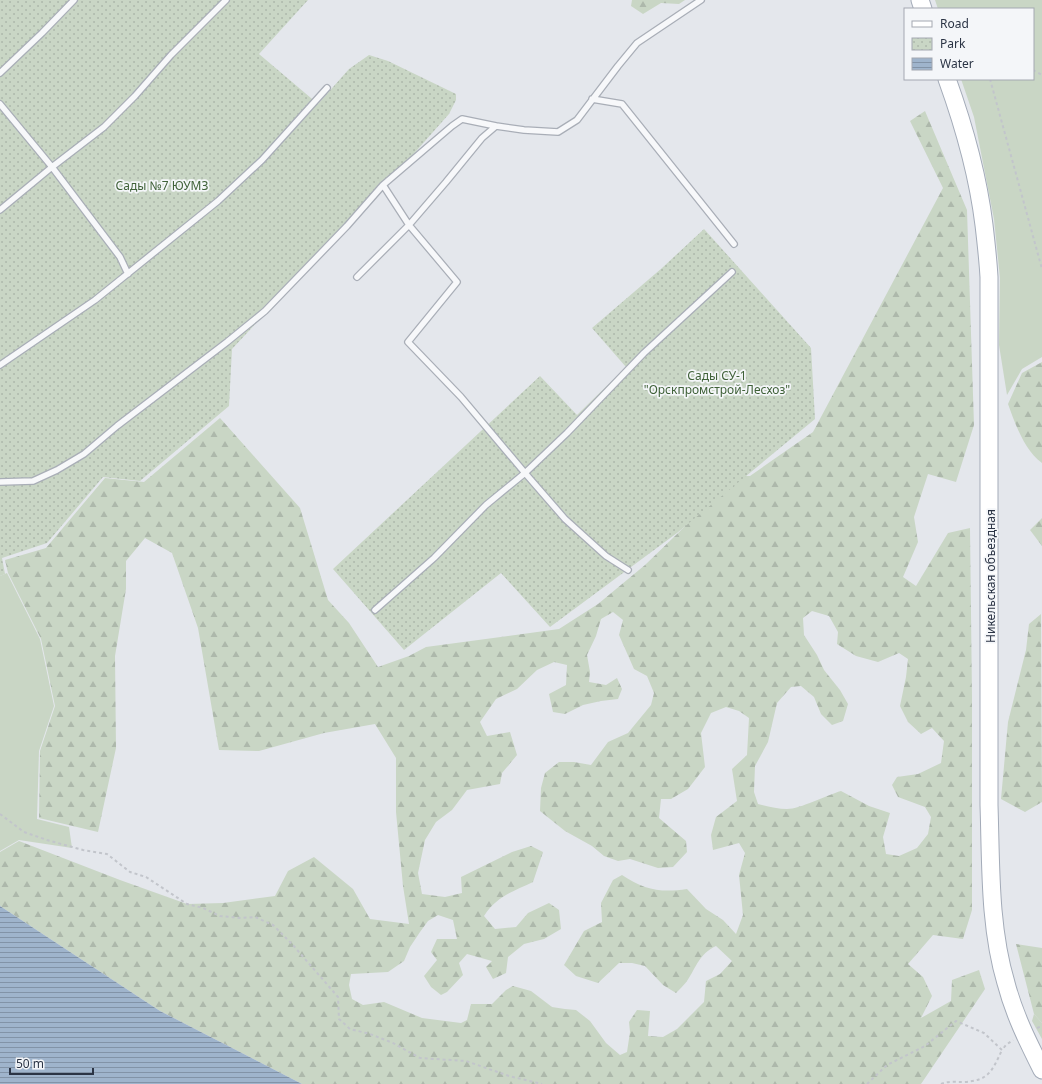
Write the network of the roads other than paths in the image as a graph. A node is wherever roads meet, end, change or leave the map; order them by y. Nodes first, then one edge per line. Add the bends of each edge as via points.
1 (74, 0) edge
2 (226, 0) edge
3 (701, 0) edge
4 (0, 73) edge
5 (947, 80) edge
6 (327, 88) dead end
7 (592, 99) junction
8 (0, 104) edge
9 (496, 126) junction
10 (52, 167) junction
11 (383, 185) junction
12 (0, 210) edge
13 (408, 225) junction
14 (734, 244) dead end
15 (732, 272) dead end
16 (128, 274) junction
17 (356, 277) dead end
18 (0, 365) edge
19 (525, 473) junction
20 (0, 482) edge
21 (628, 570) dead end
22 (375, 610) dead end
23 (1042, 1070) edge

1 - 4 lane
2 - 10 lane via 104,127
3 - 7 lane via 638,43
5 - 23 main road, Никельская объездная via 960,114 974,170 990,277 988,805 995,929 1005,982
6 - 16 lane via 271,150 228,191
7 - 9 lane via 577,120 558,132
7 - 14 lane via 622,104
8 - 10 lane
9 - 11 lane via 462,119
9 - 13 lane via 482,138
10 - 12 lane
10 - 16 lane via 120,257
11 - 13 lane
11 - 20 lane via 348,226 265,311 84,454 33,481
13 - 17 lane
13 - 19 lane via 457,282 408,342 461,397
15 - 19 lane via 644,353
16 - 18 lane via 75,315
19 - 21 lane via 565,519 606,556
19 - 22 lane via 486,505 434,558

